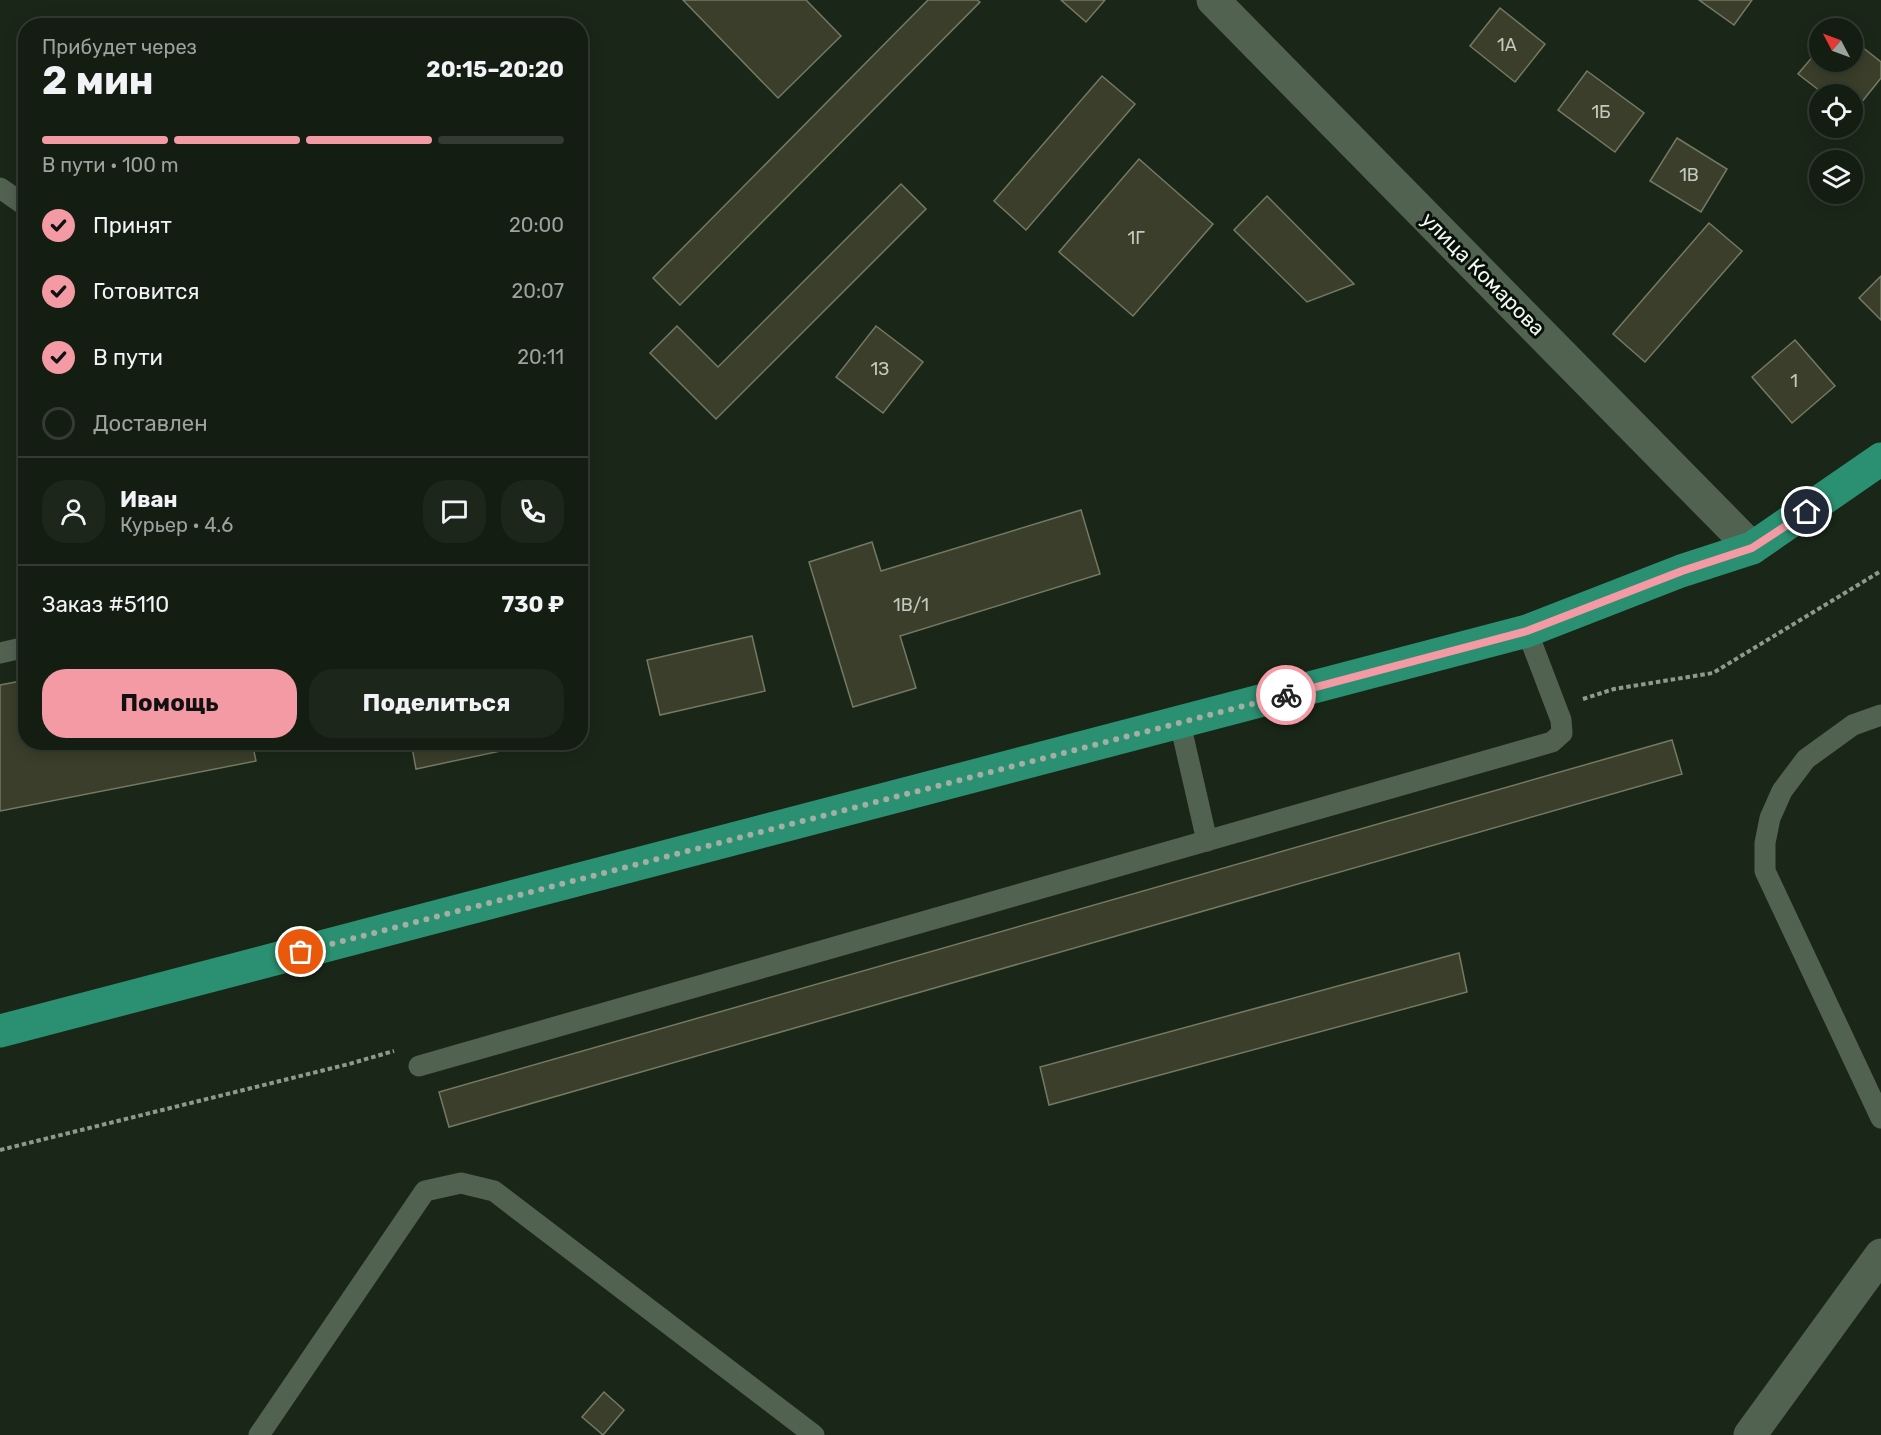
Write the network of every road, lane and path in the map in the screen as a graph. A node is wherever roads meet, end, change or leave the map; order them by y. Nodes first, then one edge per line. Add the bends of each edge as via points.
1 (1213, 0) edge
2 (0, 188) edge
3 (18, 200) edge
4 (1881, 459) edge
5 (1752, 548) junction
6 (1527, 631) junction
7 (18, 649) edge
8 (0, 653) edge
9 (1881, 715) edge
10 (1180, 723) junction
11 (1207, 841) junction
12 (0, 1031) edge
13 (419, 1066) dead end
14 (1881, 1118) edge
15 (1881, 1255) edge
16 (259, 1435) edge
17 (814, 1435) edge
18 (1750, 1435) edge

1 - 5 street, улица Комарова
2 - 3 lane
4 - 5 highway
5 - 6 highway
6 - 10 highway
6 - 11 lane via 1561,720 1562,733 1552,742
7 - 8 lane
9 - 14 lane via 1853,724 1806,759 1782,791 1770,818 1765,871
10 - 11 lane
10 - 12 highway
11 - 13 lane
15 - 18 street
16 - 17 lane via 425,1191 460,1183 494,1191

